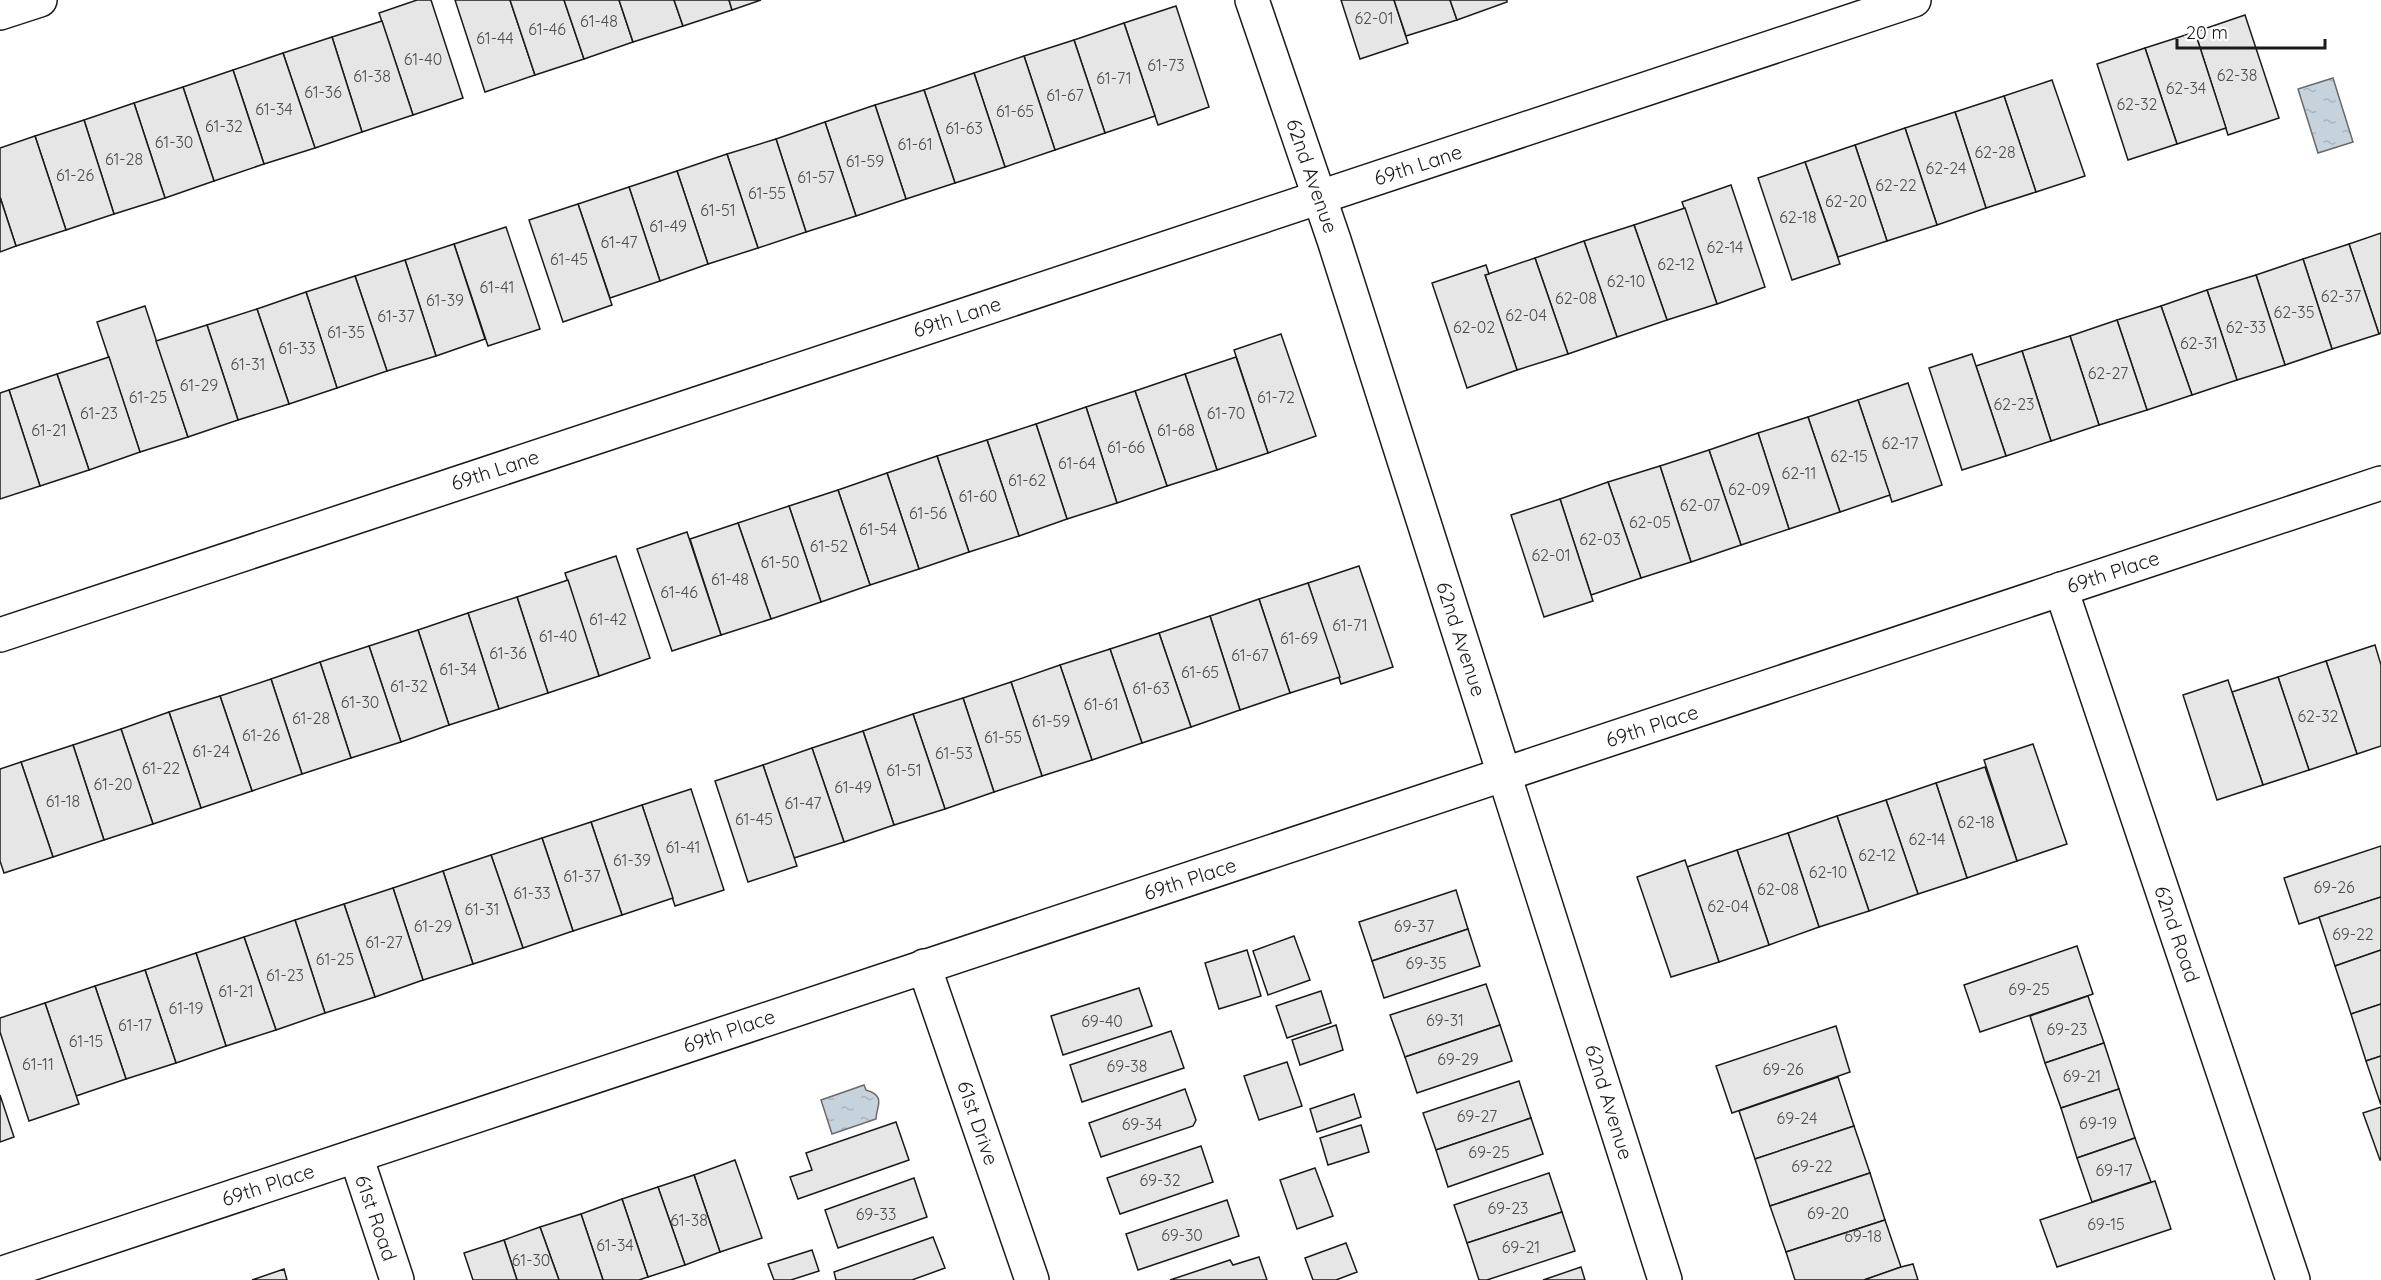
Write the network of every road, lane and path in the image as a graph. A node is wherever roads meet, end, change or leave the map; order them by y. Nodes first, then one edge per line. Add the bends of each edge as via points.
1 (40, 0) edge
2 (1251, 0) edge
3 (1914, 0) edge
4 (0, 13) edge
5 (1320, 197) junction
6 (2381, 483) edge
7 (2061, 589) junction
8 (0, 635) edge
9 (1504, 775) junction
10 (924, 966) junction
11 (356, 1156) junction
12 (0, 1274) edge
13 (397, 1280) edge
14 (1032, 1280) edge
15 (1665, 1280) edge
16 (2293, 1280) edge

1 - 4 street
2 - 5 street, 62nd Avenue
3 - 5 street, 69th Lane
5 - 8 street, 69th Lane
5 - 9 street, 62nd Avenue
6 - 7 street, 69th Place
7 - 9 street, 69th Place
7 - 16 street, 62nd Road
9 - 10 street, 69th Place
9 - 15 street, 62nd Avenue
10 - 11 street, 69th Place
10 - 14 street, 61st Drive
11 - 12 street, 69th Place
11 - 13 street, 61st Road

